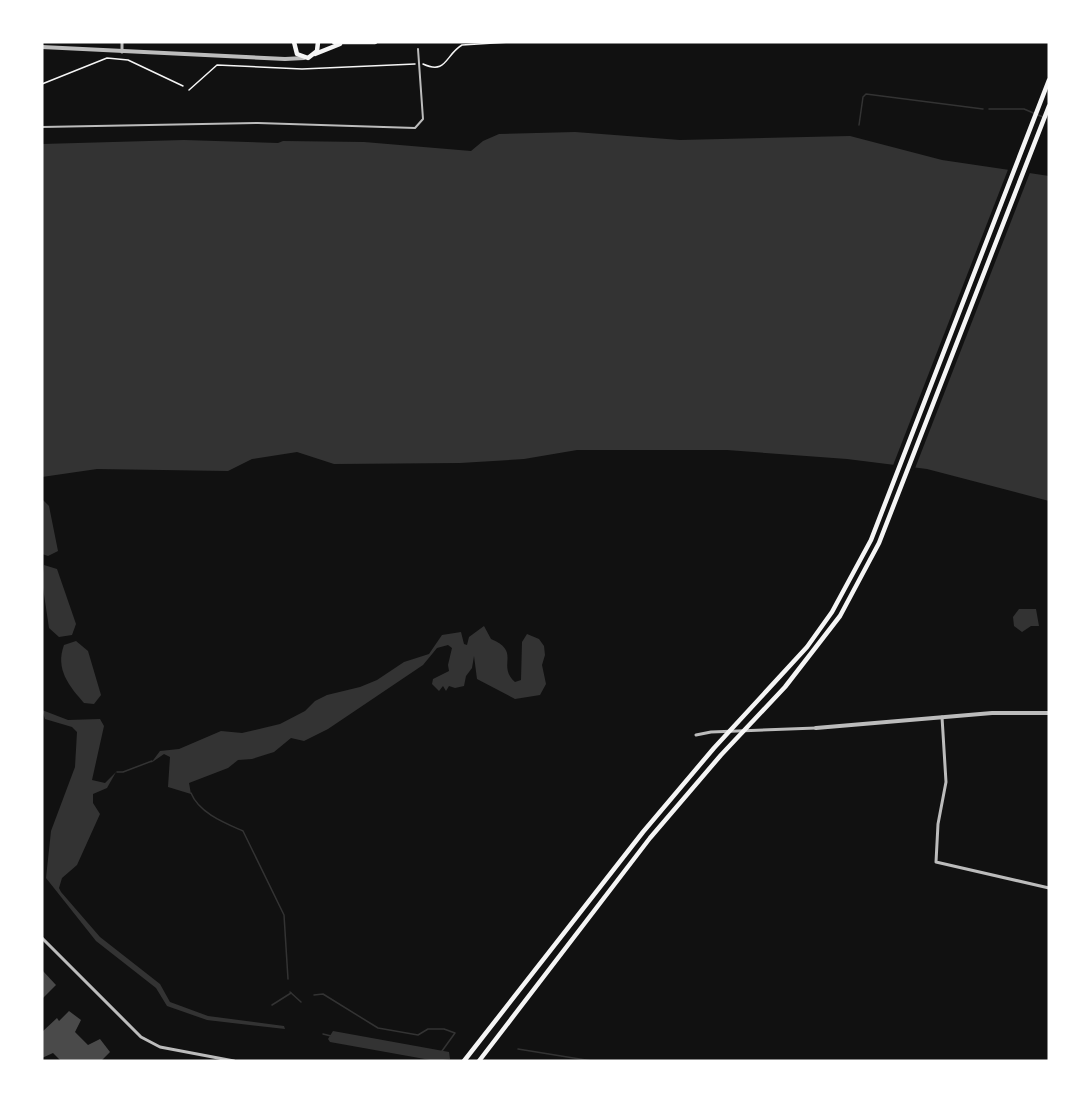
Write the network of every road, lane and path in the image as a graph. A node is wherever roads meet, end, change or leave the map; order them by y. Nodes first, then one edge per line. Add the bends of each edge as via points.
1 (123, 42) edge
2 (294, 42) edge
3 (318, 42) edge
4 (375, 42) edge
5 (510, 42) edge
6 (337, 43) edge
7 (42, 47) edge
8 (418, 49) dead end
9 (295, 51) junction
10 (122, 52) junction
11 (315, 54) junction
12 (304, 58) junction
13 (285, 59) junction
14 (419, 64) junction
15 (1049, 80) edge
16 (42, 84) edge
17 (183, 86) dead end
18 (189, 90) dead end
19 (1049, 106) edge
20 (42, 127) edge
21 (1049, 713) edge
22 (942, 716) junction
23 (816, 728) joint
24 (696, 735) dead end
25 (1049, 888) edge
26 (42, 938) edge
27 (234, 1061) edge
28 (464, 1061) edge
29 (479, 1061) edge

1 - 10 street
2 - 9 main road
3 - 11 main road
4 - 6 main road
5 - 14 path via 462,45 440,67
6 - 11 main road
7 - 10 street
8 - 14 street
9 - 12 main road
9 - 13 street
10 - 13 street
11 - 12 main road
12 - 13 street
14 - 18 path via 302,69 217,65
14 - 20 street via 423,119 415,128 258,123
15 - 28 main road via 871,540 832,612 807,646 643,832
16 - 17 path via 107,58 128,60
19 - 29 main road via 879,543 840,616 814,652 650,838
21 - 22 street
22 - 23 street
22 - 25 street via 946,782 936,862
23 - 24 street
26 - 27 street via 141,1037 160,1047

